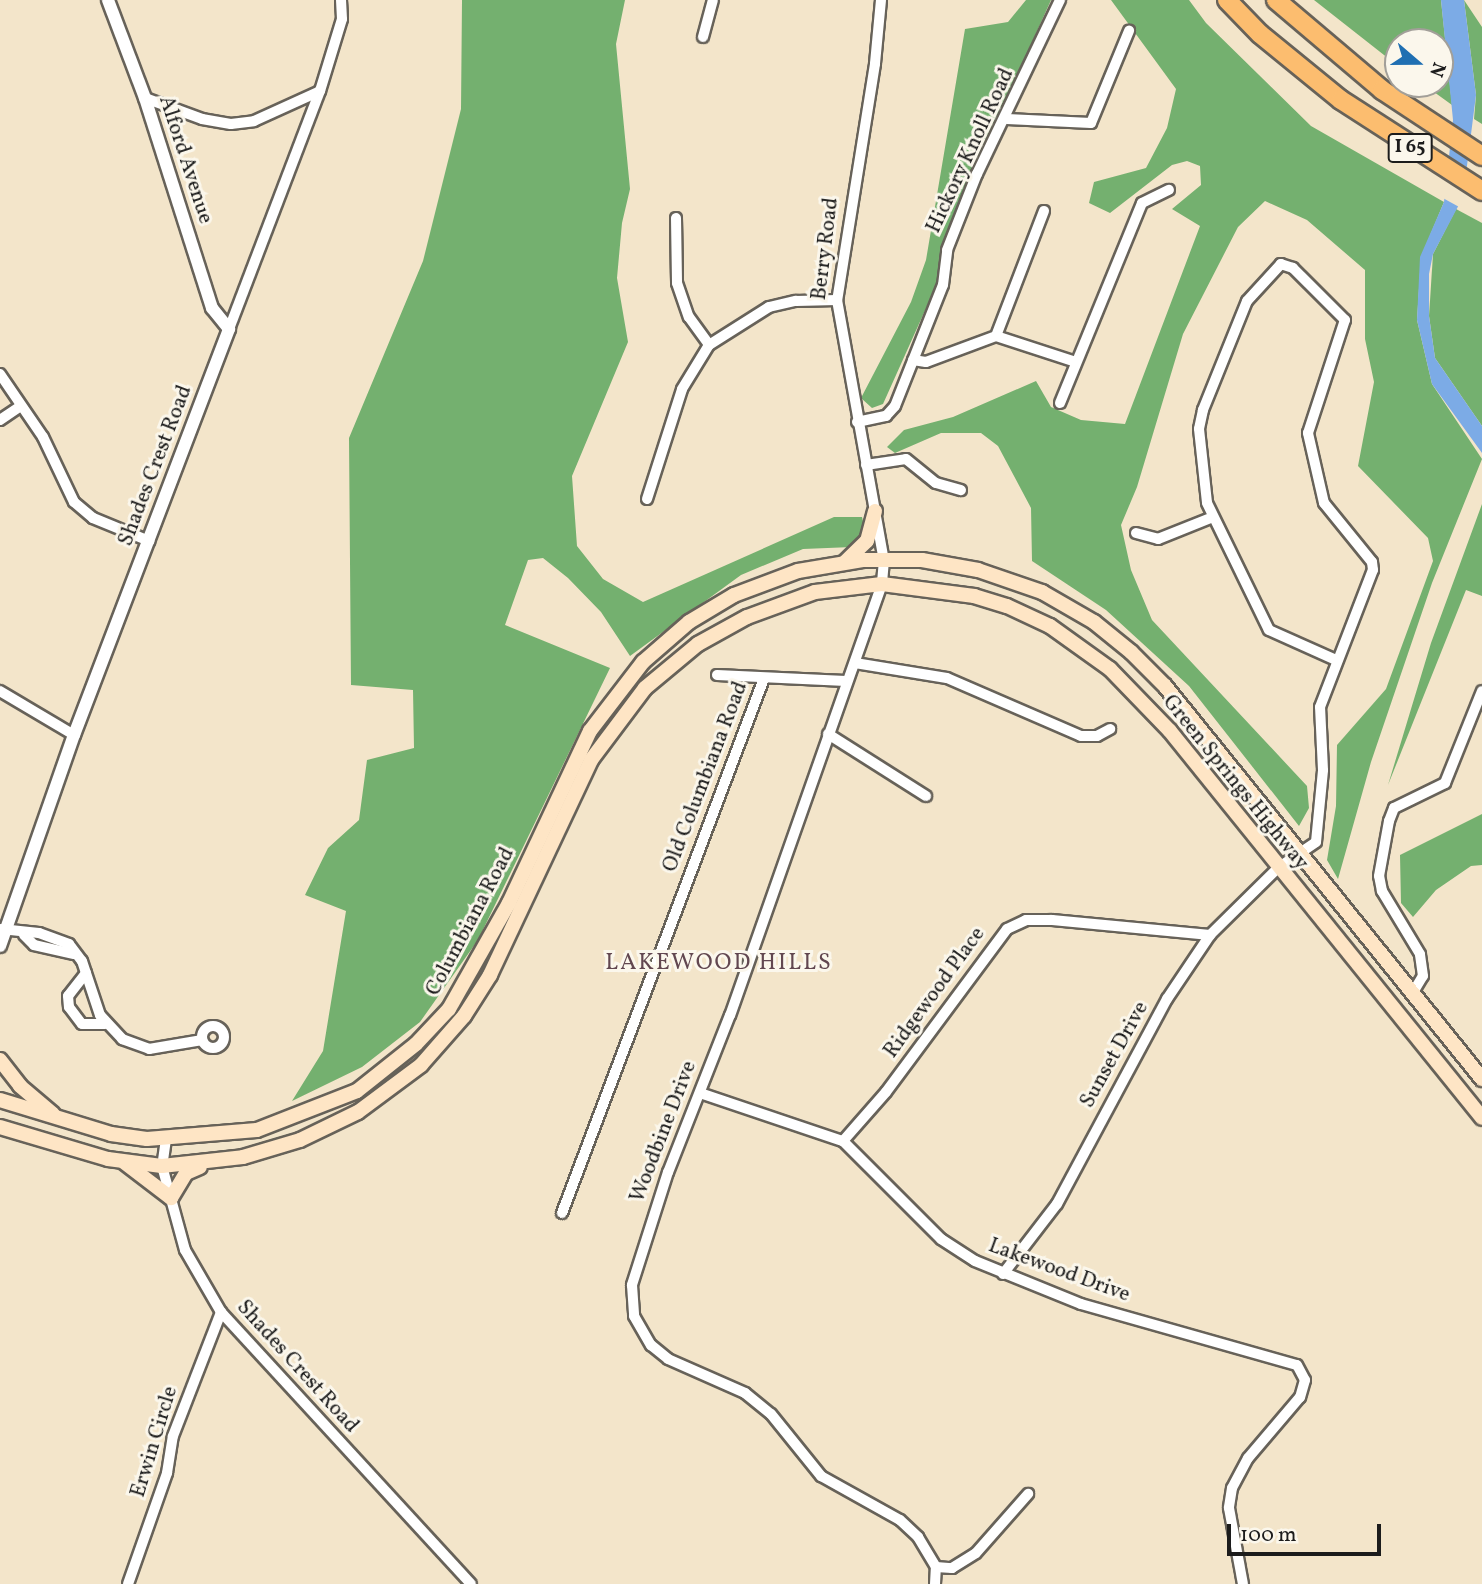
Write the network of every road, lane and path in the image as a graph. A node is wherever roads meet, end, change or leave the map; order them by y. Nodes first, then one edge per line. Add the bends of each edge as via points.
1 (108, 0) edge
2 (341, 0) edge
3 (713, 0) edge
4 (881, 0) edge
5 (1060, 0) edge
6 (1227, 0) edge
7 (1276, 0) edge
8 (1129, 32) dead end
9 (703, 37) dead end
10 (320, 91) junction
11 (145, 98) junction
12 (1007, 119) junction
13 (1482, 156) edge
14 (1169, 190) dead end
15 (1482, 191) edge
16 (1044, 211) dead end
17 (676, 218) dead end
18 (837, 300) junction
19 (229, 329) junction
20 (996, 336) junction
21 (709, 345) junction
22 (913, 360) junction
23 (1076, 362) junction
24 (0, 374) edge
25 (1060, 403) dead end
26 (19, 407) junction
27 (0, 420) edge
28 (857, 422) junction
29 (866, 465) junction
30 (961, 490) dead end
31 (648, 499) dead end
32 (875, 511) junction
33 (1213, 517) junction
34 (1136, 533) dead end
35 (149, 541) junction
36 (884, 560) junction
37 (845, 562) junction
38 (882, 584) junction
39 (1336, 660) junction
40 (855, 663) junction
41 (717, 675) dead end
42 (763, 681) junction
43 (846, 681) junction
44 (0, 691) edge
45 (1482, 691) edge
46 (1110, 729) dead end
47 (828, 734) junction
48 (74, 735) junction
49 (585, 757) junction
50 (926, 796) dead end
51 (1300, 852) junction
52 (1278, 868) junction
53 (3, 929) edge
54 (1210, 935) junction
55 (0, 946) edge
56 (86, 973) junction
57 (1412, 994) junction
58 (106, 1024) junction
59 (202, 1040) dead end
60 (0, 1059) edge
61 (1482, 1079) edge
62 (700, 1093) junction
63 (0, 1100) edge
64 (1482, 1118) edge
65 (60, 1119) junction
66 (0, 1127) edge
67 (166, 1139) junction
68 (843, 1141) junction
69 (121, 1161) junction
70 (206, 1164) junction
71 (162, 1166) junction
72 (171, 1198) junction
73 (562, 1213) dead end
74 (1003, 1274) junction
75 (221, 1312) junction
76 (1028, 1494) dead end
77 (936, 1567) junction
78 (128, 1584) edge
79 (471, 1584) edge
80 (935, 1584) edge
81 (1243, 1584) edge

1 - 11 street, Alford Avenue
2 - 10 street, Shades Crest Road via 342,19
3 - 9 street
4 - 18 street, Berry Road
5 - 12 street, Hickory Knoll Road
6 - 15 highway, I 65 via 1260,34 1341,100
7 - 13 highway, I 65 via 1345,61 1421,118
8 - 12 street via 1091,123
10 - 11 street via 254,121 230,124
10 - 19 street, Shades Crest Road
11 - 19 street, Alford Avenue via 212,308
12 - 22 street, Hickory Knoll Road via 977,174 947,250 943,285
14 - 23 street via 1142,203
16 - 20 street
17 - 21 street via 677,283 690,317
18 - 21 street via 769,307
18 - 28 street, Berry Road
19 - 35 street, Shades Crest Road
20 - 22 street via 926,362
20 - 23 street
21 - 31 street via 682,389
22 - 28 street, Hickory Knoll Road via 891,412
23 - 25 street
24 - 26 street
26 - 27 street
26 - 35 street via 43,437 74,502 93,519
28 - 29 street, Berry Road
29 - 30 street via 906,459 936,483
29 - 32 street, Berry Road
32 - 36 street, Berry Road
32 - 37 main road via 867,541
33 - 34 street via 1158,539
33 - 39 street via 1269,630
33 - 39 street via 1207,503 1199,429 1203,410 1247,301 1281,264 1293,268 1345,320 1308,433 1324,503 1372,562 1373,570
35 - 48 street, Shades Crest Road
36 - 37 main road, Columbiana Road
36 - 38 street, Berry Road
36 - 51 main road, Green Springs Highway via 922,560 978,570 1042,592 1094,622 1165,686
37 - 49 main road, Columbiana Road via 756,585 690,622 625,682
38 - 40 street, Woodbine Drive
38 - 49 main road, Columbiana Road via 798,597 716,633 645,688
38 - 52 main road, Green Springs Highway via 962,594 1007,606 1050,626 1110,669 1170,731
39 - 51 street, Sunset Drive via 1320,707 1323,770 1316,842
40 - 43 street, Woodbine Drive
40 - 46 street via 947,678 1081,736 1097,736
41 - 42 street
42 - 43 street, Old Columbiana Road
42 - 73 street, Old Columbiana Road
43 - 47 street, Woodbine Drive
44 - 48 street
45 - 57 street via 1445,783 1394,808 1389,821 1379,876 1382,891 1420,954 1423,975
47 - 50 street
47 - 62 street, Woodbine Drive
48 - 53 street, Shades Crest Road
49 - 67 main road, Columbiana Road via 479,959 449,1009 416,1044 357,1091 287,1122 215,1137
49 - 70 main road, Columbiana Road via 490,975 464,1016 421,1065 358,1112 300,1140
51 - 52 street, Sunset Drive
51 - 57 main road, Green Springs Highway
52 - 54 street, Sunset Drive
52 - 64 main road, Green Springs Highway
53 - 55 street, Shades Crest Road
53 - 56 street via 24,935 38,933 69,944
54 - 68 street, Ridgewood Place via 1052,920 1026,920 1006,929 886,1092
54 - 74 street, Sunset Drive via 1154,1023 1057,1204
56 - 58 street
56 - 58 street via 68,996 69,1007 82,1024
57 - 61 main road, Green Springs Highway
58 - 59 street via 122,1039 149,1049
60 - 65 main road via 20,1086
62 - 68 street, Lakewood Drive
62 - 77 street, Woodbine Drive via 635,1268 634,1316 651,1345 667,1359 745,1393 771,1415 821,1476 900,1520 918,1537
63 - 65 main road, Columbiana Road
65 - 67 main road, Columbiana Road via 111,1133
66 - 69 main road, Columbiana Road
67 - 71 street, Shades Crest Road
68 - 74 street, Lakewood Drive via 941,1239
69 - 71 main road, Columbiana Road
69 - 72 main road via 154,1181
70 - 71 main road, Columbiana Road
70 - 72 main road via 186,1173
71 - 72 street, Shades Crest Road
72 - 75 street, Shades Crest Road via 185,1250
74 - 81 street, Lakewood Drive via 1081,1304 1297,1365 1306,1380 1300,1397 1248,1458 1232,1489 1229,1508
75 - 78 street, Erwin Circle via 173,1436 167,1473
75 - 79 street, Shades Crest Road
76 - 77 street via 976,1553 952,1568
77 - 80 street

